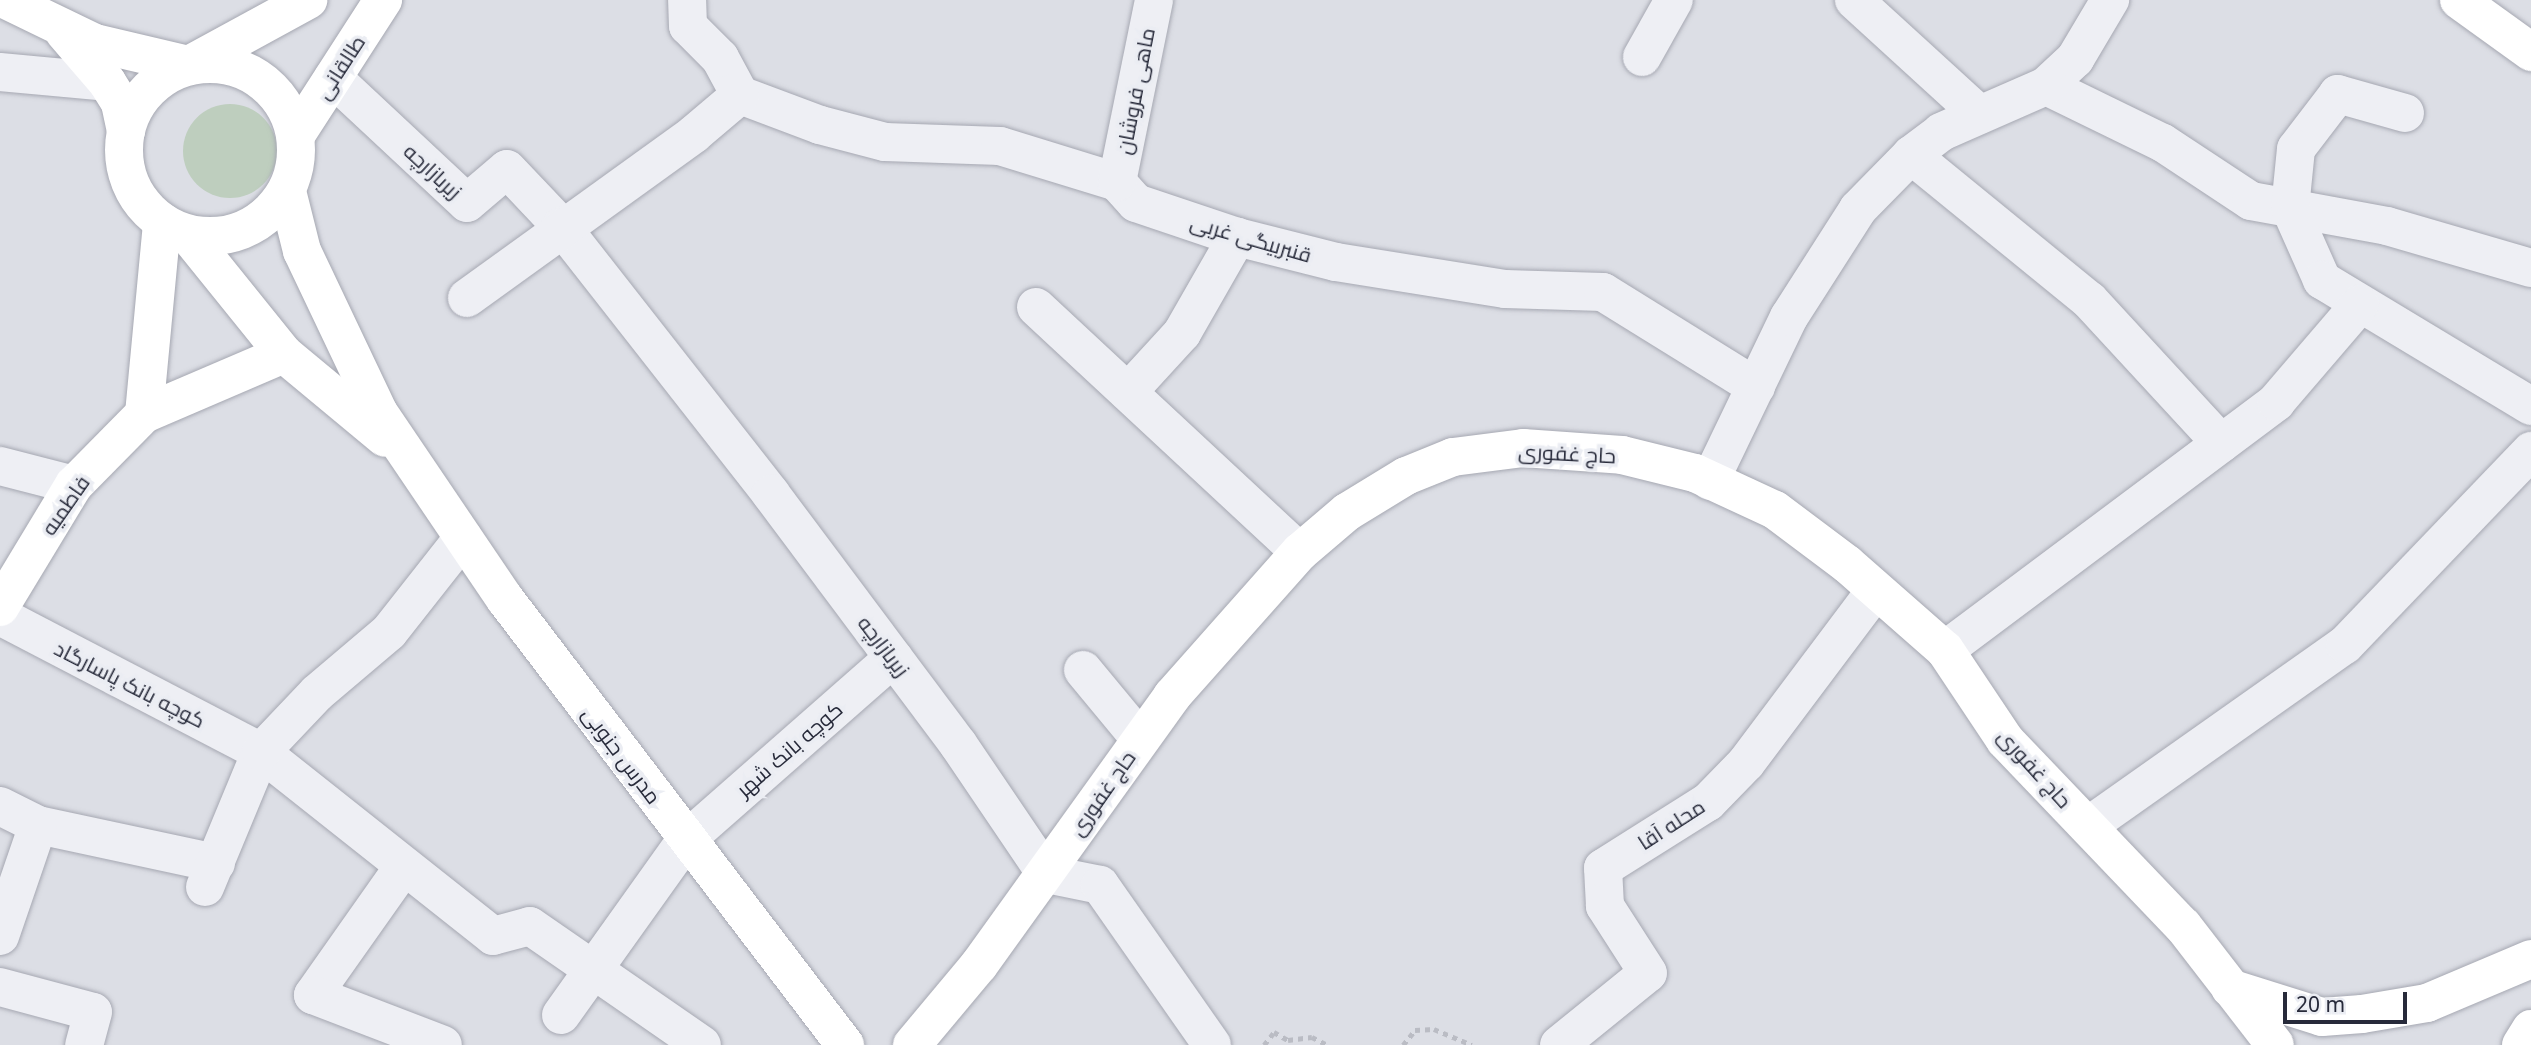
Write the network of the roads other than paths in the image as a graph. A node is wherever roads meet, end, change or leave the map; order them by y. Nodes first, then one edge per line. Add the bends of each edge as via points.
1 (6, 0) edge
2 (308, 0) edge
3 (383, 0) edge
4 (687, 0) edge
5 (1154, 0) edge
6 (1674, 0) edge
7 (1854, 0) edge
8 (2110, 0) edge
9 (2459, 0) edge
10 (2467, 0) edge
11 (58, 26) junction
12 (2531, 27) edge
13 (2531, 52) edge
14 (1642, 57) dead end
15 (189, 65) junction
16 (0, 72) edge
17 (333, 78) junction
18 (107, 82) junction
19 (2046, 86) junction
20 (740, 95) junction
21 (2405, 113) dead end
22 (1979, 114) junction
23 (126, 131) junction
24 (296, 135) junction
25 (1910, 155) junction
26 (1117, 182) junction
27 (287, 191) junction
28 (2290, 208) junction
29 (561, 226) junction
30 (175, 228) junction
31 (1237, 237) junction
32 (2531, 268) edge
33 (467, 298) dead end
34 (2360, 304) junction
35 (1036, 307) dead end
36 (284, 354) junction
37 (1756, 387) junction
38 (1128, 393) junction
39 (2531, 406) edge
40 (145, 414) junction
41 (2221, 443) junction
42 (2531, 451) edge
43 (408, 457) junction
44 (0, 466) edge
45 (1710, 481) junction
46 (74, 485) junction
47 (463, 538) junction
48 (1300, 552) junction
49 (1876, 590) junction
50 (0, 607) edge
51 (0, 617) edge
52 (1945, 650) junction
53 (893, 658) junction
54 (1083, 670) dead end
55 (1140, 739) junction
56 (261, 752) junction
57 (0, 806) edge
58 (38, 825) junction
59 (2088, 826) junction
60 (686, 841) junction
61 (404, 866) junction
62 (1046, 874) junction
63 (0, 936) edge
64 (2531, 959) edge
65 (593, 970) junction
66 (0, 987) edge
67 (2230, 988) junction
68 (561, 1015) dead end
69 (2531, 1029) edge
70 (84, 1045) edge
71 (443, 1045) edge
72 (702, 1045) edge
73 (845, 1045) edge
74 (912, 1045) edge
75 (1212, 1045) edge
76 (1559, 1045) edge
77 (2275, 1045) edge
78 (2521, 1045) edge

1 - 11 main road
2 - 15 main road
3 - 17 main road, طالقانی
4 - 20 street via 688,26 720,58
5 - 26 street, ماهی فروشان
6 - 14 street
7 - 22 street
8 - 19 street via 2075,59
9 - 13 main road
10 - 12 main road
11 - 15 main road via 95,43
11 - 18 main road
15 - 23 main road via 163,77 142,96
15 - 24 main road via 217,63 245,69 261,79 286,107
16 - 18 street
17 - 24 main road, طالقانی
17 - 29 street, زیربازارچه via 467,203 507,169
18 - 23 main road via 120,103
19 - 22 street
19 - 28 street via 2163,143 2251,201
20 - 26 street, قنبربیگی غربی via 820,125 885,142 1000,146
20 - 29 street via 694,134
21 - 28 street via 2338,94 2296,149
22 - 25 street via 1941,132
23 - 30 main road via 128,177 141,203
24 - 27 main road via 296,164
25 - 37 street via 1858,209 1825,258 1789,317
25 - 41 street via 2090,300
26 - 31 street, قنبربیگی غربی via 1136,203
27 - 30 main road via 269,214 245,230 217,237
27 - 43 main road, مدرس جنوبی via 302,251 342,341
28 - 32 street via 2387,226
28 - 34 street via 2322,279
29 - 33 street
29 - 53 street, زیربازارچه via 608,281
30 - 36 main road
30 - 40 main road
31 - 37 street, قنبربیگی غربی via 1336,262 1505,289 1603,292
31 - 38 street via 1182,332
34 - 39 street
34 - 41 street via 2276,402
35 - 38 street
36 - 40 main road, فاطمیه
36 - 43 main road
37 - 45 street
38 - 48 street
40 - 46 main road, فاطمیه
41 - 52 street
42 - 59 street via 2345,645
43 - 47 main road, مدرس جنوبی
44 - 46 street
45 - 48 main road, حاج غفوری via 1622,454 1523,448 1453,457 1406,476 1347,512
45 - 49 main road, حاج غفوری via 1775,510
46 - 50 main road, فاطمیه
47 - 56 street via 389,632 317,693
47 - 60 main road, مدرس جنوبی
48 - 55 main road, حاج غفوری via 1172,696
49 - 52 main road, حاج غفوری
49 - 76 street, محله آقا via 1736,773 1708,802 1603,868 1605,906 1648,973
51 - 56 street, کوچه بانک پاسارگاد
52 - 59 main road, حاج غفوری via 2006,740
53 - 60 street, کوچه بانک شهر
53 - 62 street, زیربازارچه
54 - 55 street
55 - 62 main road, حاج غفوری
56 - 58 street via 210,875
56 - 61 street, کوچه بانک پاسارگاد
57 - 58 street
58 - 63 street
59 - 67 main road, حاج غفوری via 2183,926
60 - 65 street, کوچه بانک شهر
60 - 73 main road, مدرس جنوبی
61 - 65 street, کوچه بانک پاسارگاد via 493,936 530,926
61 - 71 street via 313,995
62 - 74 main road, حاج غفوری
62 - 75 street via 1100,884
64 - 67 main road via 2427,1003 2362,1014 2322,1017
65 - 68 street, کوچه بانک شهر
65 - 72 street
66 - 70 street via 93,1012
67 - 77 main road, حاج غفوری
69 - 78 main road

